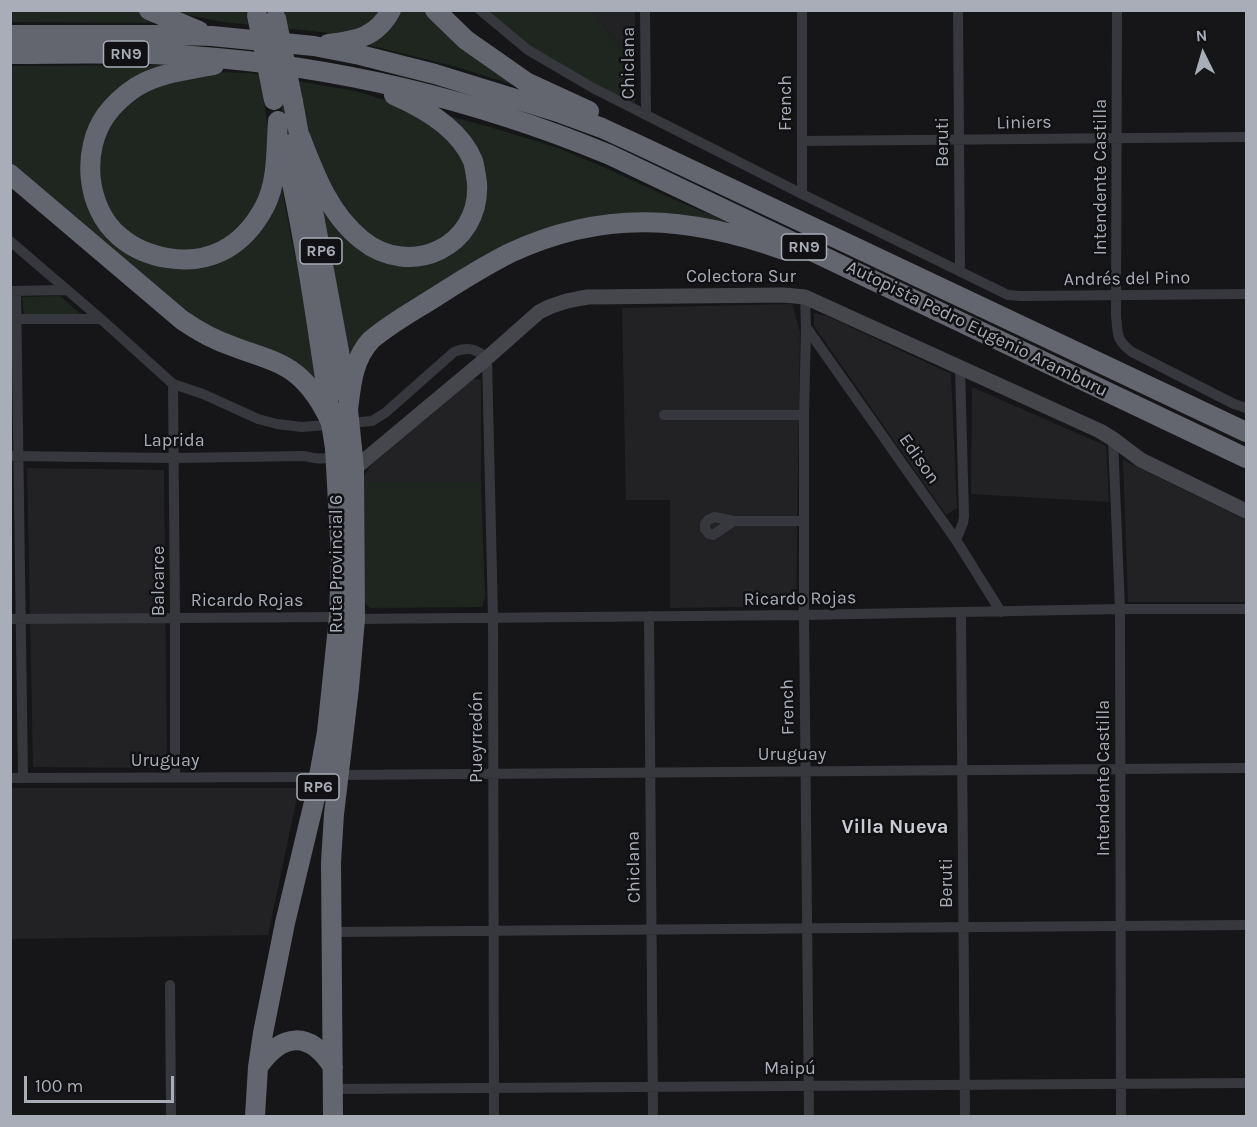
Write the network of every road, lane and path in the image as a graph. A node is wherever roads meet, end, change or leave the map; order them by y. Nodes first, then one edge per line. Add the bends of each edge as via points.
1 (149, 10) edge
2 (391, 10) edge
3 (435, 10) edge
4 (480, 10) edge
5 (645, 10) edge
6 (802, 10) edge
7 (958, 10) edge
8 (1117, 10) edge
9 (266, 13) edge
10 (10, 34) edge
11 (212, 36) junction
12 (314, 46) junction
13 (10, 54) edge
14 (241, 61) junction
15 (347, 76) junction
16 (283, 101) junction
17 (646, 115) junction
18 (278, 121) junction
19 (300, 135) junction
20 (1246, 137) edge
21 (1118, 138) junction
22 (959, 140) junction
23 (802, 141) junction
24 (641, 146) junction
25 (10, 174) edge
26 (802, 194) junction
27 (10, 241) edge
28 (960, 272) junction
29 (66, 290) junction
30 (13, 291) edge
31 (1246, 294) edge
32 (1116, 296) junction
33 (806, 297) junction
34 (911, 298) junction
35 (14, 319) edge
36 (101, 319) junction
37 (806, 327) junction
38 (487, 358) junction
39 (960, 367) junction
40 (173, 384) junction
41 (338, 403) junction
42 (1246, 408) edge
43 (664, 415) dead end
44 (804, 415) junction
45 (1246, 432) edge
46 (1113, 439) junction
47 (340, 450) junction
48 (14, 456) edge
49 (175, 458) junction
50 (1246, 458) edge
51 (354, 469) junction
52 (1246, 511) edge
53 (734, 521) dead end
54 (804, 521) junction
55 (956, 540) junction
56 (1120, 609) junction
57 (1246, 609) edge
58 (1001, 612) junction
59 (961, 613) junction
60 (804, 615) junction
61 (649, 616) junction
62 (176, 617) junction
63 (347, 618) junction
64 (493, 618) junction
65 (16, 619) edge
66 (1246, 768) edge
67 (1120, 769) junction
68 (962, 770) junction
69 (805, 771) junction
70 (650, 773) junction
71 (494, 774) junction
72 (329, 776) junction
73 (175, 777) junction
74 (10, 778) edge
75 (23, 778) junction
76 (1246, 925) edge
77 (1121, 926) junction
78 (963, 927) junction
79 (807, 928) junction
80 (651, 929) junction
81 (494, 931) junction
82 (332, 932) junction
83 (170, 985) dead end
84 (258, 1067) junction
85 (333, 1067) junction
86 (1121, 1083) junction
87 (1246, 1083) edge
88 (964, 1084) junction
89 (808, 1085) junction
90 (653, 1086) junction
91 (494, 1087) junction
92 (333, 1089) junction
93 (171, 1116) edge
94 (255, 1116) edge
95 (333, 1116) edge
96 (494, 1116) edge
97 (653, 1116) edge
98 (809, 1116) edge
99 (965, 1116) edge
100 (1121, 1116) edge

1 - 11 highway
2 - 12 highway via 378,29 368,35
3 - 24 highway via 495,61 526,81 598,115
4 - 17 street via 528,50
5 - 17 street, Chiclana
6 - 23 street, French
7 - 22 street, Beruti
8 - 21 street, Intendente Castilla
9 - 16 highway, Ruta Provincial 6 / RP6, bridge
10 - 11 highway, Autopista Pedro Eugenio Aramburu / RN9
11 - 12 highway, Autopista Pedro Eugenio Aramburu / RN9
12 - 24 highway, Autopista Pedro Eugenio Aramburu / RN9 via 435,74 561,113
13 - 14 highway, Autopista Pedro Eugenio Aramburu / RN9 via 163,55
14 - 15 highway, Autopista Pedro Eugenio Aramburu / RN9
14 - 18 highway via 158,77 136,87 115,104 100,126 91,155 92,185 103,216 119,236 151,254 191,258 220,252 247,232 266,205 276,168
15 - 19 highway via 410,102 462,144 474,163 477,189 474,209 464,230 440,250 417,257 393,256 370,247 339,217
15 - 34 highway, Autopista Pedro Eugenio Aramburu / RN9 via 466,105 578,142
16 - 18 highway, Ruta Provincial 6 / RP6
16 - 19 highway, Ruta Provincial 6 / RP6
17 - 26 street
18 - 41 highway, Ruta Provincial 6 / RP6 via 318,325
19 - 41 highway, Ruta Provincial 6 / RP6 via 339,351
20 - 21 street, Liniers
21 - 22 street, Liniers
21 - 32 street, Intendente Castilla
22 - 23 street, Liniers
22 - 28 street, Beruti
23 - 26 street, French
24 - 45 highway, Autopista Pedro Eugenio Aramburu / RN9
25 - 41 highway via 195,330 284,366
26 - 28 street
27 - 29 street
28 - 32 street, Andrés del Pino via 1008,295
29 - 30 street
29 - 36 street
30 - 35 street
31 - 32 street, Andrés del Pino
32 - 42 street, Intendente Castilla via 1121,344
33 - 37 street, French
33 - 38 street, Colectora Sur via 588,297 563,301 539,312
33 - 39 street, Colectora Sur
34 - 41 highway via 735,234 661,222 591,227 511,253 378,334 366,345
34 - 50 highway, Autopista Pedro Eugenio Aramburu / RN9
35 - 36 street
35 - 48 street
36 - 40 street
37 - 44 street, French
37 - 55 street, Edison
38 - 40 street via 476,350 461,349 372,421 316,427 267,422
38 - 51 street, Colectora Sur
38 - 64 street, Pueyrredón
39 - 46 street, Colectora Sur
39 - 55 street via 964,516
40 - 49 street, Balcarce
41 - 47 highway, Ruta Provincial 6 / RP6, bridge
41 - 47 highway, Ruta Provincial 6 / RP6, bridge via 331,423
43 - 44 street
44 - 54 street, French
46 - 52 street, Colectora Sur via 1142,460
46 - 56 street, Intendente Castilla
47 - 49 street, Laprida via 324,460 304,456
47 - 51 highway, Ruta Provincial 6 / RP6
47 - 63 highway, Ruta Provincial 6 / RP6 via 341,557
48 - 49 street, Laprida
48 - 65 street
49 - 62 street, Balcarce
51 - 63 highway, Ruta Provincial 6 / RP6
53 - 54 street
54 - 60 street, French
55 - 58 street, Edison
56 - 57 street, Ricardo Rojas
56 - 58 street, Ricardo Rojas
56 - 67 street, Intendente Castilla
58 - 59 street, Ricardo Rojas
59 - 60 street, Ricardo Rojas
59 - 68 street, Beruti
60 - 61 street, Ricardo Rojas
60 - 69 street, French
61 - 64 street, Ricardo Rojas
61 - 70 street, Chiclana
62 - 63 street, Ricardo Rojas
62 - 65 street, Ricardo Rojas
62 - 73 street, Balcarce
63 - 64 street, Ricardo Rojas
63 - 72 highway, Ruta Provincial 6 / RP6
64 - 71 street, Pueyrredón
65 - 75 street
66 - 67 street, Uruguay
67 - 68 street, Uruguay
67 - 77 street, Intendente Castilla
68 - 69 street, Uruguay
68 - 78 street, Beruti
69 - 70 street, Uruguay
69 - 79 street, French
70 - 71 street, Uruguay
70 - 80 street, Chiclana
71 - 72 street, Uruguay
71 - 81 street, Pueyrredón
72 - 73 street, Uruguay
72 - 82 highway, Ruta Provincial 6 / RP6 via 334,814
72 - 84 highway, Ruta Provincial 6 / RP6 via 285,923
73 - 75 street, Uruguay
74 - 75 street, Uruguay
76 - 77 street
77 - 78 street
77 - 86 street, Intendente Castilla
78 - 79 street
78 - 88 street, Beruti
79 - 80 street
79 - 89 street, French
80 - 81 street
80 - 90 street, Chiclana
81 - 82 street
81 - 91 street, Pueyrredón
82 - 85 highway, Ruta Provincial 6 / RP6
83 - 93 street
84 - 85 highway via 279,1045 298,1040 317,1047
84 - 94 highway, Ruta Provincial 6 / RP6
85 - 92 highway, Ruta Provincial 6 / RP6
86 - 87 street, Maipú
86 - 88 street, Maipú
86 - 100 street, Intendente Castilla
88 - 89 street, Maipú
88 - 99 street, Beruti
89 - 90 street, Maipú
89 - 98 street, French
90 - 91 street, Maipú
90 - 97 street, Chiclana
91 - 92 street, Maipú
91 - 96 street, Pueyrredón
92 - 95 highway, Ruta Provincial 6 / RP6

